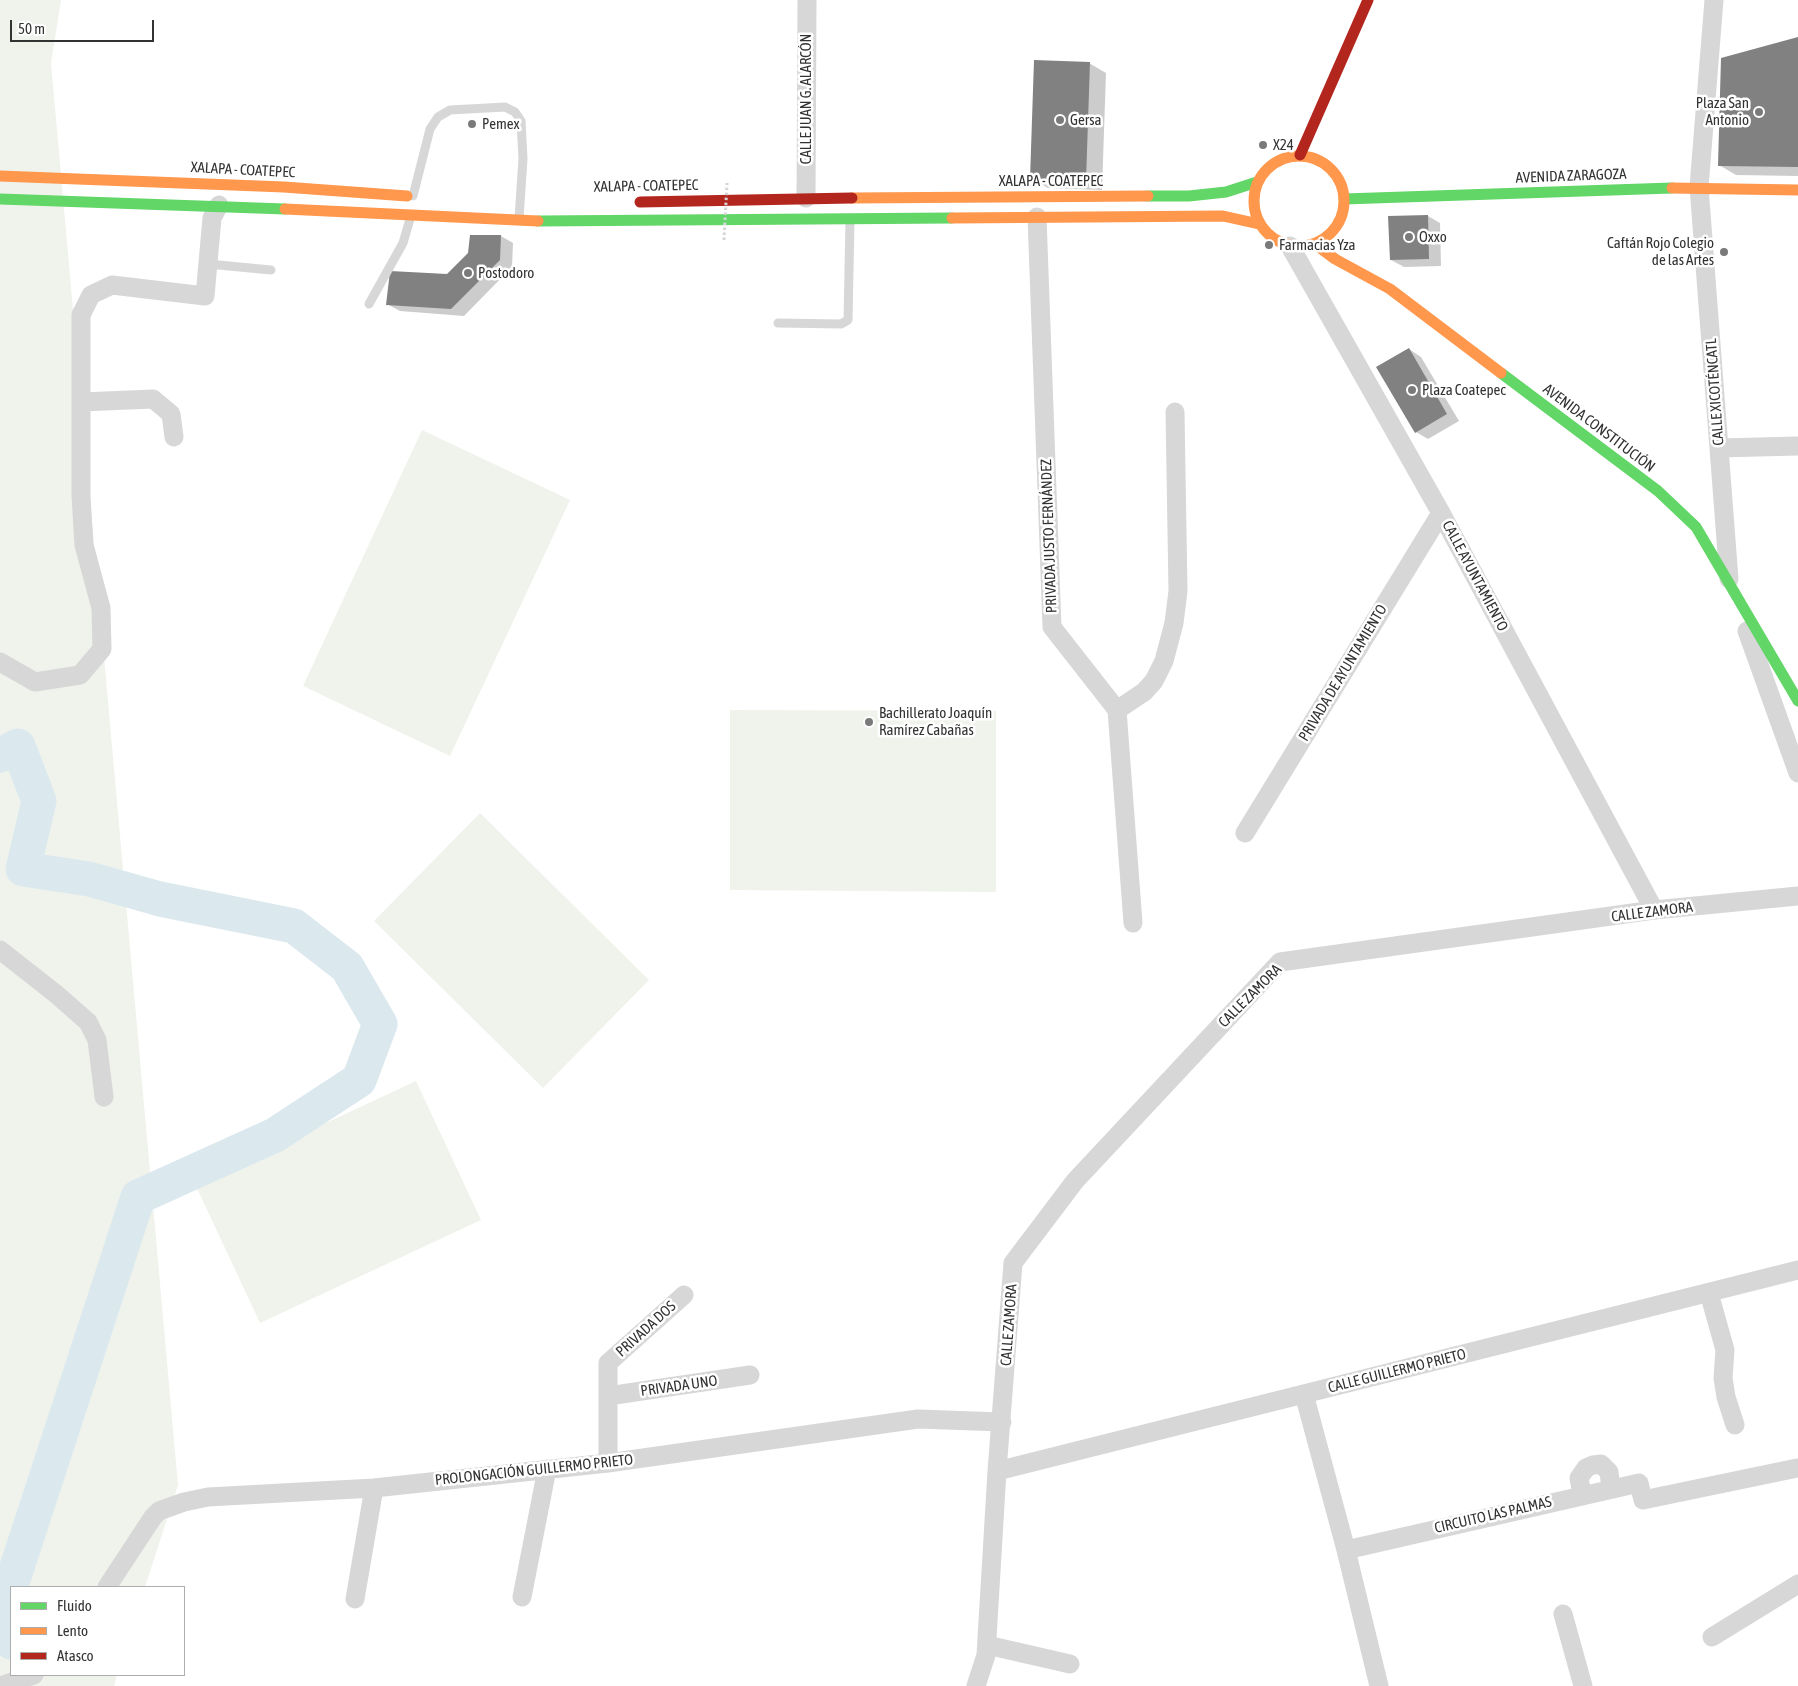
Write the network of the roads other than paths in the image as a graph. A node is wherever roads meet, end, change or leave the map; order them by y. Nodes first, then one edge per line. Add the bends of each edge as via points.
1 (807, 0) edge
2 (1368, 0) edge
3 (1714, 0) edge
4 (1300, 155) junction
5 (0, 176) edge
6 (1257, 182) junction
7 (1699, 187) junction
8 (1798, 190) edge
9 (418, 197) junction
10 (806, 198) junction
11 (0, 199) edge
12 (1344, 199) junction
13 (626, 202) dead end
14 (219, 205) junction
15 (411, 214) junction
16 (1037, 217) junction
17 (850, 219) junction
18 (519, 221) junction
19 (1259, 224) junction
20 (1315, 244) junction
21 (1290, 246) junction
22 (208, 264) junction
23 (271, 270) dead end
24 (369, 304) dead end
25 (778, 323) dead end
26 (81, 402) junction
27 (1175, 412) dead end
28 (174, 438) dead end
29 (1797, 446) edge
30 (1719, 448) junction
31 (1441, 513) junction
32 (1730, 581) junction
33 (0, 662) edge
34 (1798, 701) edge
35 (1117, 710) junction
36 (1798, 774) edge
37 (1245, 834) dead end
38 (1798, 896) edge
39 (1654, 910) junction
40 (1133, 923) dead end
41 (0, 950) edge
42 (104, 1097) dead end
43 (1798, 1270) edge
44 (1710, 1293) junction
45 (684, 1295) dead end
46 (750, 1375) dead end
47 (1304, 1394) junction
48 (608, 1396) junction
49 (1002, 1422) junction
50 (1734, 1425) dead end
51 (608, 1463) junction
52 (1797, 1468) edge
53 (547, 1470) junction
54 (997, 1471) junction
55 (374, 1488) junction
56 (1611, 1489) junction
57 (1582, 1495) junction
58 (1346, 1550) junction
59 (1798, 1584) edge
60 (108, 1586) edge
61 (522, 1598) dead end
62 (355, 1599) dead end
63 (1562, 1614) dead end
64 (1712, 1637) dead end
65 (987, 1645) junction
66 (1070, 1664) dead end
67 (31, 1676) edge
68 (0, 1686) edge
69 (976, 1686) edge
70 (1379, 1686) edge
71 (1584, 1686) edge

1 - 10 street, CALLE JUAN G. ALARCÓN
2 - 4 main road
3 - 7 street, CALLE XICOTÉNCATL
4 - 6 main road via 1284,157 1273,163
4 - 12 main road via 1315,158 1328,166 1338,179
5 - 9 main road, XALAPA - COATEPEC via 284,187
6 - 10 main road, XALAPA - COATEPEC via 1226,192 1189,196
6 - 19 main road via 1253,196
7 - 8 main road, AVENIDA ZARAGOZA
7 - 12 main road, AVENIDA ZARAGOZA
7 - 30 street, CALLE XICOTÉNCATL
9 - 15 lane
9 - 18 lane via 430,129 438,117 450,110 504,108 515,112 521,121 523,159
10 - 13 main road, XALAPA - COATEPEC
11 - 14 main road
12 - 20 main road via 1339,224
14 - 15 main road
14 - 22 street via 212,218
15 - 18 main road
15 - 24 lane via 403,243
16 - 17 main road
16 - 19 main road via 1223,216
16 - 35 street, PRIVADA JUSTO FERNÁNDEZ via 1052,627
17 - 18 main road
17 - 25 lane via 848,320 842,324
19 - 21 main road via 1268,235
20 - 21 main road
20 - 32 main road, AVENIDA CONSTITUCIÓN via 1335,259 1390,289 1658,491 1696,527
21 - 31 street, CALLE AYUNTAMIENTO
22 - 23 lane
22 - 26 street via 205,296 112,285 91,295 82,316
26 - 28 street via 153,399 171,414
26 - 33 street via 84,545 101,608 102,649 80,675 35,682
27 - 35 street via 1178,591 1174,623 1164,661 1154,681
29 - 30 street
30 - 32 street, CALLE XICOTÉNCATL
31 - 37 street, PRIVADA DE AYUNTAMIENTO
31 - 39 street, CALLE AYUNTAMIENTO
32 - 34 main road, AVENIDA CONSTITUCIÓN
32 - 36 street, CALLE XICOTÉNCATL
35 - 40 street
38 - 39 street, CALLE ZAMORA
39 - 49 street, CALLE ZAMORA via 1280,962 1075,1181 1013,1263
41 - 42 street via 88,1022 97,1040
43 - 44 street, CALLE GUILLERMO PRIETO
44 - 47 street, CALLE GUILLERMO PRIETO
44 - 50 street via 1725,1350 1723,1378
45 - 48 street, PRIVADA DOS via 608,1363
46 - 48 street, PRIVADA UNO
47 - 54 street, CALLE GUILLERMO PRIETO
47 - 58 street
48 - 51 street
49 - 51 street, PROLONGACIÓN GUILLERMO PRIETO via 918,1420
49 - 54 street, CALLE ZAMORA
51 - 53 street, PROLONGACIÓN GUILLERMO PRIETO
52 - 56 street, CIRCUITO LAS PALMAS via 1644,1500 1639,1483
53 - 55 street, PROLONGACIÓN GUILLERMO PRIETO
53 - 61 street
54 - 65 street, CALLE ZAMORA
55 - 60 street, PROLONGACIÓN GUILLERMO PRIETO via 208,1497 172,1505 153,1517
55 - 62 street
56 - 57 street, CIRCUITO LAS PALMAS
56 - 57 street via 1609,1472 1601,1464 1593,1465 1586,1468 1579,1478
57 - 58 street, CIRCUITO LAS PALMAS
58 - 70 street
59 - 64 street
63 - 71 street
65 - 66 street
65 - 69 street, CALLE ZAMORA
67 - 68 street

